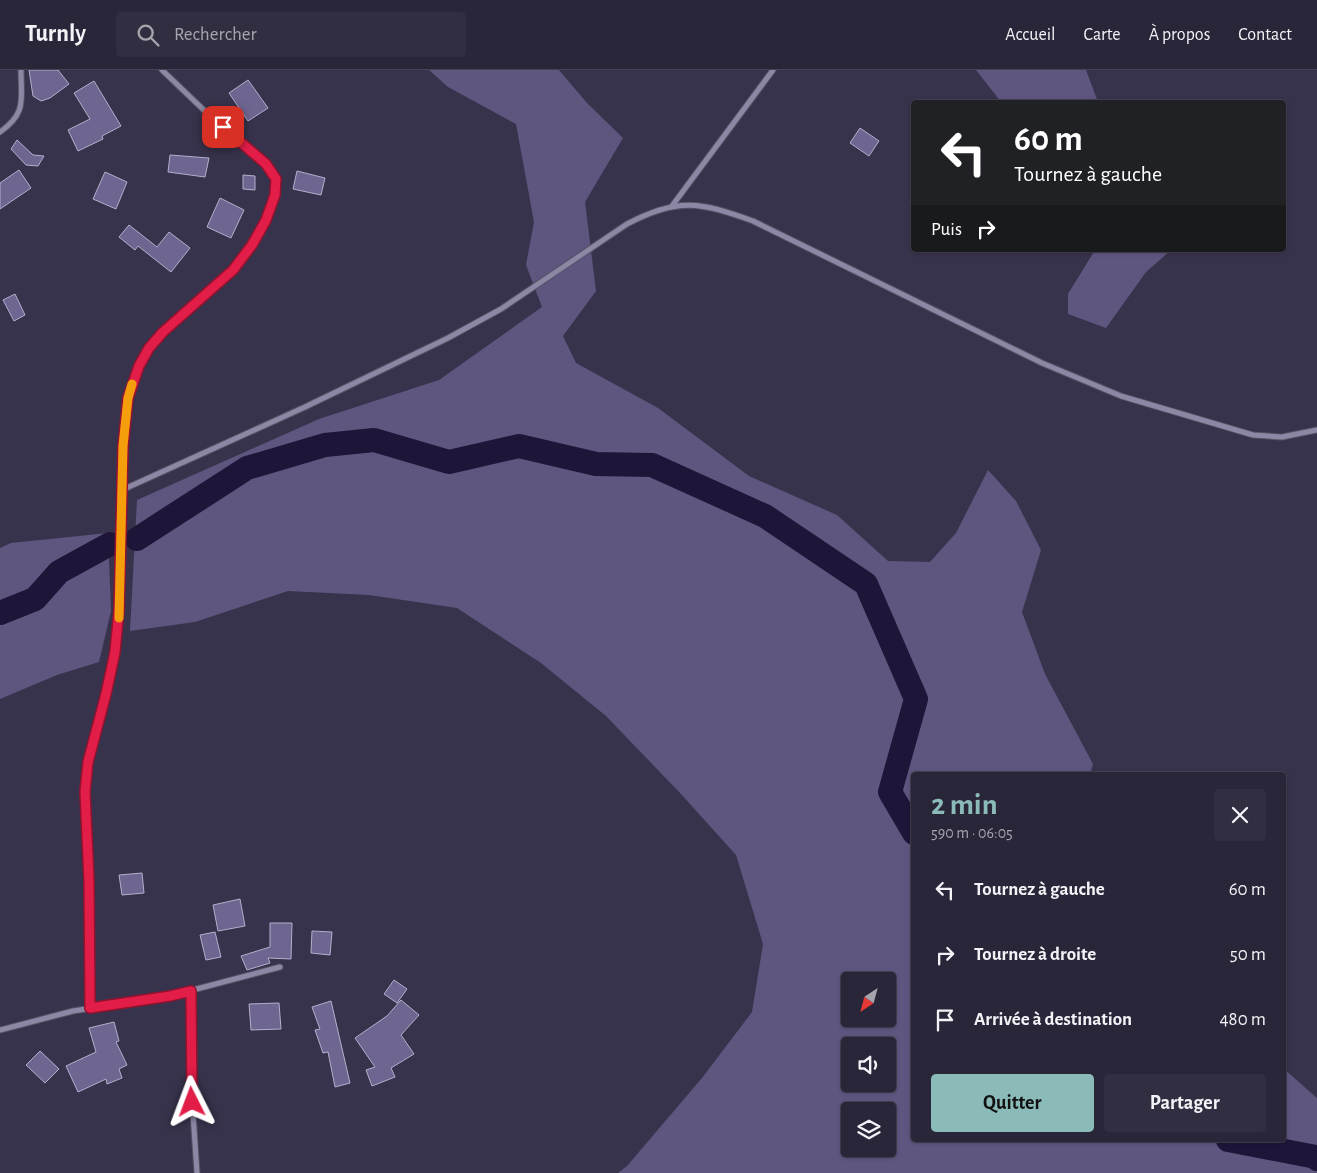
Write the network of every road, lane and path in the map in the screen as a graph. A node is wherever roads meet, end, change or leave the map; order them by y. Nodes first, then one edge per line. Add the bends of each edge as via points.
1 (21, 70) edge
2 (162, 70) edge
3 (773, 70) edge
4 (0, 132) edge
5 (672, 206) junction
6 (1317, 430) edge
7 (122, 490) junction
8 (280, 967) dead end
9 (191, 991) junction
10 (90, 1008) junction
11 (0, 1030) edge
12 (198, 1173) edge

1 - 4 street via 20,114
2 - 7 street via 266,164 276,179 275,195 252,245 233,270 163,332 139,366 128,398
3 - 5 street
5 - 6 street via 697,205 753,222 1042,363 1121,396 1253,434 1282,437
5 - 7 street via 627,224 501,309 448,338
7 - 10 street via 115,652 88,762 85,792
8 - 9 street
9 - 10 street
9 - 12 street via 191,1084
10 - 11 street

